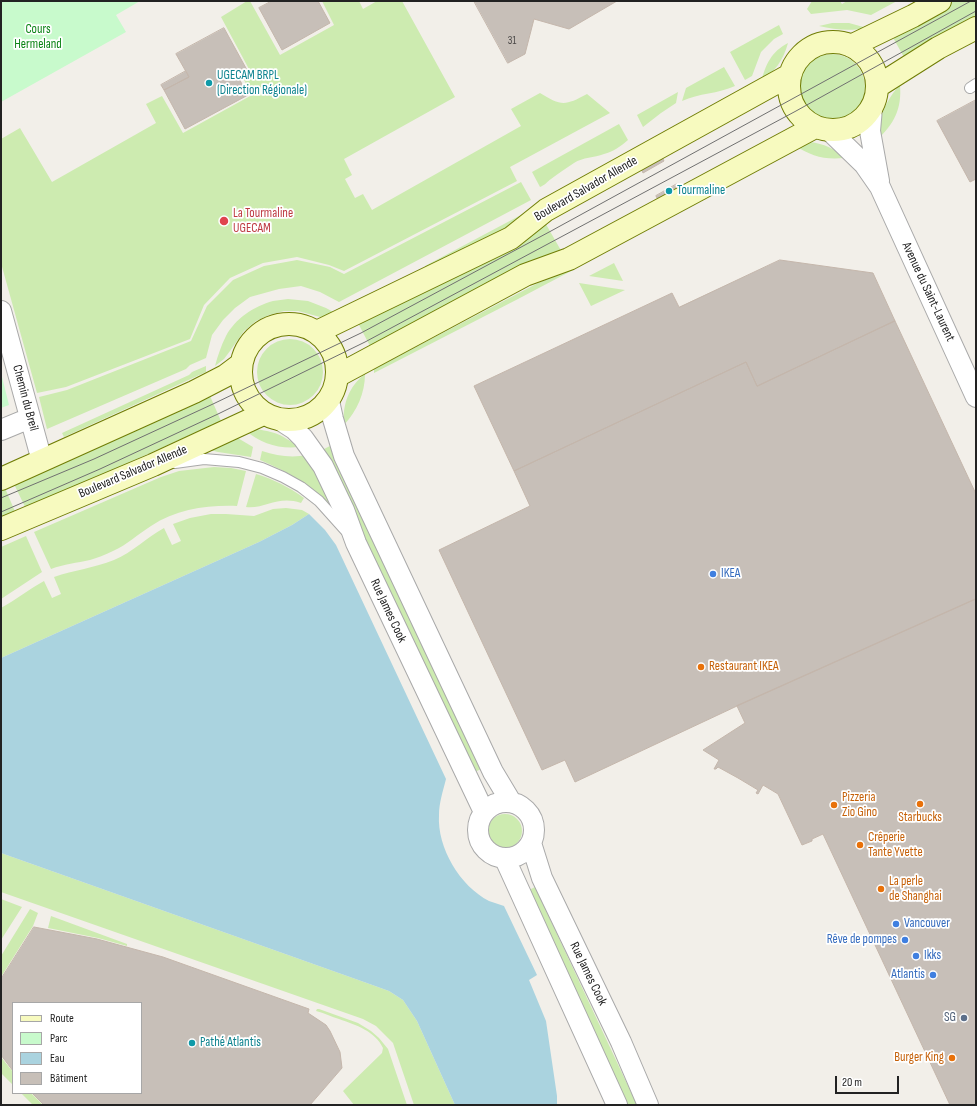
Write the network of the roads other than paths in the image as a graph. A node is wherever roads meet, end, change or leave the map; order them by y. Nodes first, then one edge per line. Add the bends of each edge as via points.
1 (940, 1) edge
2 (976, 28) edge
3 (851, 46) junction
4 (790, 75) junction
5 (878, 86) junction
6 (872, 108) junction
7 (822, 129) junction
8 (880, 187) junction
9 (1, 311) edge
10 (317, 332) junction
11 (241, 364) junction
12 (337, 376) junction
13 (976, 397) edge
14 (329, 400) junction
15 (272, 417) junction
16 (30, 418) junction
17 (1, 430) edge
18 (42, 461) junction
19 (153, 465) junction
20 (1, 479) edge
21 (1, 529) edge
22 (356, 543) junction
23 (511, 802) junction
24 (484, 812) junction
25 (531, 843) junction
26 (505, 859) junction
27 (618, 1105) edge
28 (648, 1105) edge

1 - 3 street
2 - 5 street via 938,48
3 - 4 street via 832,42 811,48 796,62
3 - 5 street via 868,58 874,68
4 - 7 street via 788,87 796,111 803,120
4 - 10 street, Boulevard Salvador Allende via 546,210 511,238
5 - 6 street
6 - 7 street via 865,118 854,126 842,130
6 - 8 street, Avenue du Saint-Laurent via 870,132
7 - 8 street, Avenue du Saint-Laurent via 864,164
7 - 12 street via 569,259 525,276
8 - 13 street, Avenue du Saint-Laurent
9 - 16 street, Chemin du Breil
10 - 11 street via 292,324 270,328 250,343
10 - 12 street via 331,347 337,366
11 - 15 street via 240,378 243,390 254,407
11 - 18 street via 225,376 194,392
12 - 14 street
14 - 15 street via 309,417 295,421
14 - 23 street, Rue James Cook via 344,456 494,772
15 - 19 street, Boulevard Salvador Allende
15 - 22 street, Rue James Cook via 294,429 323,466
16 - 17 street
16 - 18 street, Chemin du Breil
18 - 20 street
19 - 21 street, Boulevard Salvador Allende
19 - 22 lane via 204,459 239,462 262,468 307,492 327,509
22 - 24 street, Rue James Cook
23 - 24 street via 496,803
23 - 25 street via 520,805 533,820 534,836
24 - 26 street via 479,820 478,838 488,853
25 - 26 street via 520,855
25 - 28 street, Rue James Cook via 542,878 621,1042
26 - 27 street, Rue James Cook

